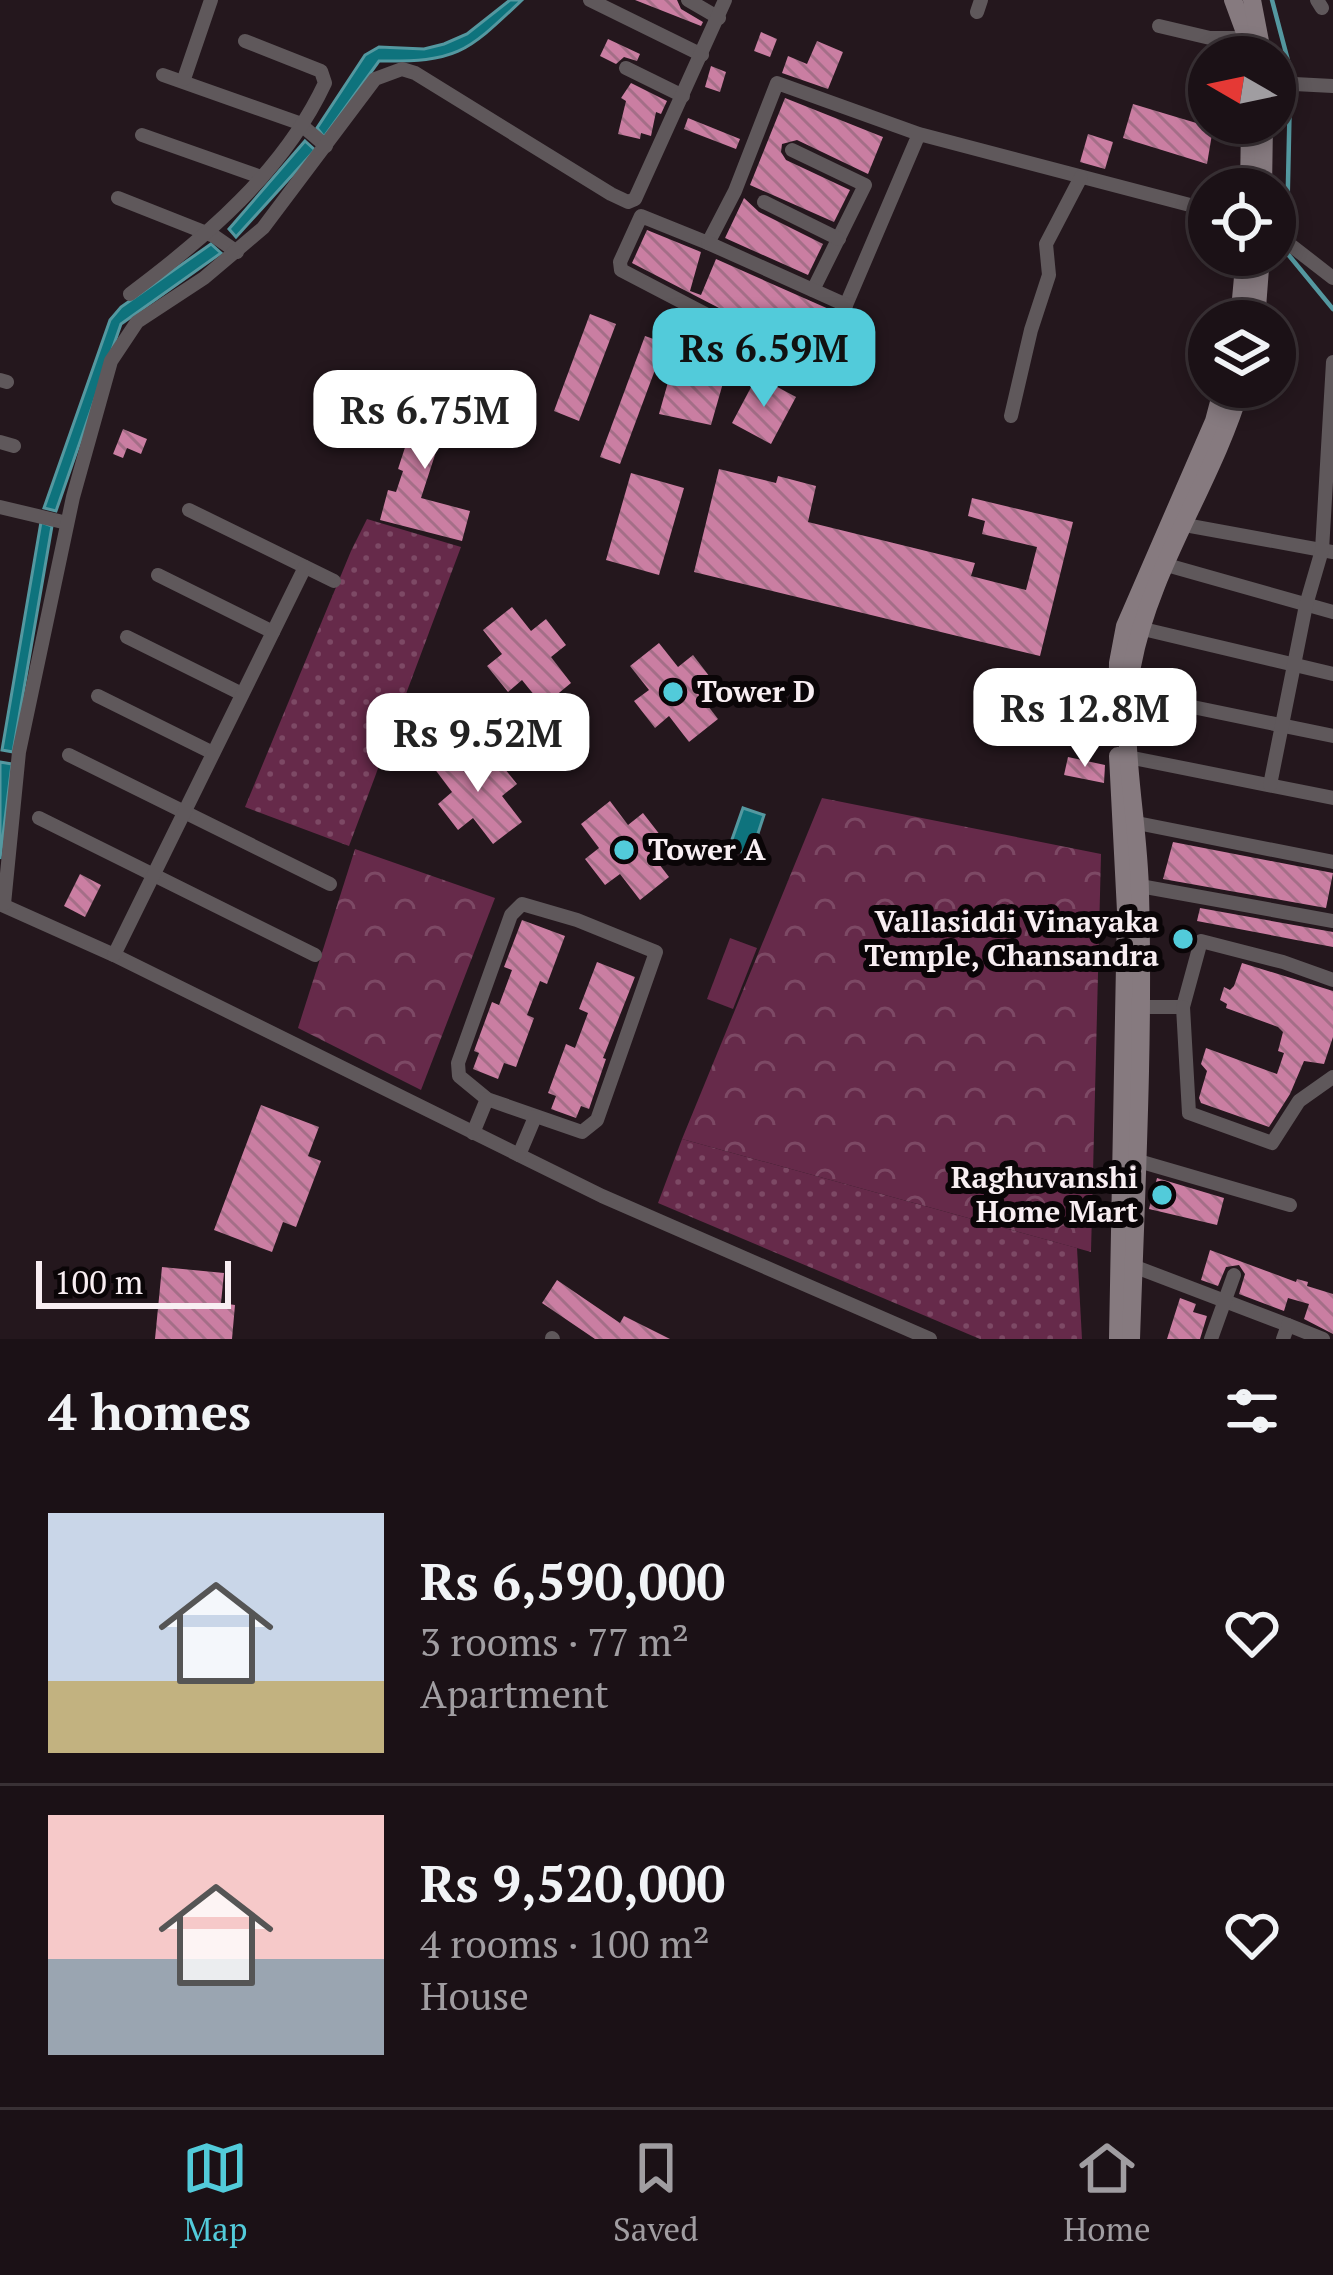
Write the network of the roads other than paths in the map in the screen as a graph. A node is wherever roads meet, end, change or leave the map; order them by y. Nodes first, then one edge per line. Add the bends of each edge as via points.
1 (211, 0) edge
2 (590, 0) edge
3 (688, 0) edge
4 (724, 0) edge
5 (1232, 0) edge
6 (1252, 0) edge
7 (719, 18) junction
8 (1159, 26) dead end
9 (1202, 36) edge
10 (1244, 36) edge
11 (1259, 36) edge
12 (245, 41) dead end
13 (702, 55) junction
14 (626, 68) dead end
15 (163, 75) dead end
16 (184, 80) junction
17 (1296, 84) edge
18 (1333, 86) edge
19 (683, 96) junction
20 (919, 134) junction
21 (142, 135) dead end
22 (314, 136) junction
23 (792, 150) dead end
24 (261, 177) junction
25 (1082, 177) junction
26 (118, 198) dead end
27 (764, 202) dead end
28 (1188, 205) edge
29 (838, 239) junction
30 (222, 242) junction
31 (708, 242) junction
32 (1296, 249) edge
33 (1333, 278) edge
34 (813, 290) junction
35 (130, 294) dead end
36 (846, 305) junction
37 (1333, 362) edge
38 (1218, 408) edge
39 (1234, 408) edge
40 (1011, 416) dead end
41 (0, 507) edge
42 (189, 510) dead end
43 (62, 521) junction
44 (1184, 525) junction
45 (1327, 551) edge
46 (1158, 563) junction
47 (305, 567) junction
48 (158, 575) dead end
49 (334, 581) dead end
50 (1306, 605) junction
51 (1333, 612) edge
52 (1139, 628) junction
53 (273, 632) junction
54 (127, 637) dead end
55 (1293, 664) junction
56 (1333, 674) edge
57 (1122, 692) junction
58 (242, 694) junction
59 (98, 697) dead end
60 (1282, 724) junction
61 (1333, 736) edge
62 (213, 753) junction
63 (69, 755) dead end
64 (1124, 756) junction
65 (1270, 785) junction
66 (1333, 798) edge
67 (184, 812) junction
68 (38, 818) dead end
69 (1137, 823) junction
70 (1333, 862) edge
71 (153, 874) junction
72 (330, 884) dead end
73 (1140, 886) junction
74 (2, 904) edge
75 (1333, 921) edge
76 (114, 955) junction
77 (315, 955) dead end
78 (1333, 980) edge
79 (1133, 1007) junction
80 (1183, 1007) junction
81 (1333, 1077) edge
82 (487, 1099) junction
83 (536, 1118) junction
84 (473, 1133) junction
85 (519, 1155) junction
86 (1136, 1160) junction
87 (1290, 1205) dead end
88 (1133, 1267) junction
89 (1234, 1275) dead end
90 (1225, 1301) junction
91 (1286, 1332) edge
92 (930, 1339) edge
93 (1118, 1339) edge
94 (1130, 1339) edge
95 (1211, 1339) edge
96 (1323, 1339) edge

1 - 16 street
2 - 13 street
3 - 7 street
4 - 7 street
5 - 10 main road
6 - 11 main road
7 - 13 street
8 - 9 street
12 - 22 street via 325,76
13 - 19 street
14 - 19 street
15 - 16 street
16 - 22 street
17 - 18 street
19 - 22 street via 628,202 402,69 375,80
20 - 25 street
20 - 31 street via 777,83
20 - 36 street
21 - 24 street
22 - 24 street
22 - 30 street via 263,228
23 - 29 street via 865,185
24 - 30 street
25 - 28 street
25 - 40 street via 1046,244 1049,275
26 - 30 street
27 - 29 street
29 - 34 street
30 - 35 street
30 - 43 street via 177,297 127,333
31 - 34 street
31 - 36 street via 641,216 621,270 807,367 820,360
32 - 33 street
34 - 36 street
37 - 45 street
38 - 46 main road
39 - 44 main road
41 - 43 street
42 - 47 street
43 - 74 street via 19,752
44 - 45 street
44 - 46 main road
45 - 50 street
46 - 50 street
46 - 52 main road
46 - 57 main road via 1125,626
47 - 49 street
47 - 53 street
48 - 53 street
50 - 51 street
50 - 55 street
52 - 55 street
52 - 57 main road
53 - 58 street
54 - 58 street
55 - 56 street
55 - 60 street
57 - 60 street
57 - 64 main road
58 - 62 street
59 - 62 street
60 - 61 street
60 - 65 street
62 - 67 street
63 - 67 street
64 - 65 street
64 - 69 main road
64 - 79 main road
65 - 66 street
67 - 71 street
67 - 72 street
68 - 71 street
69 - 70 street
69 - 73 main road
71 - 76 street
71 - 77 street
73 - 75 street
73 - 79 main road
74 - 76 street
76 - 84 street
78 - 80 street via 1201,941
79 - 80 street
79 - 86 main road
79 - 93 main road
80 - 81 street via 1189,1112 1272,1143 1299,1101
82 - 83 street
82 - 83 street via 462,1082 458,1063 514,909 531,904 653,949 594,1125 582,1132
82 - 84 street
83 - 85 street
84 - 85 street
85 - 92 street
86 - 87 street
86 - 88 main road
88 - 90 street
88 - 94 main road
89 - 90 street
90 - 91 street
90 - 95 street
91 - 96 street

